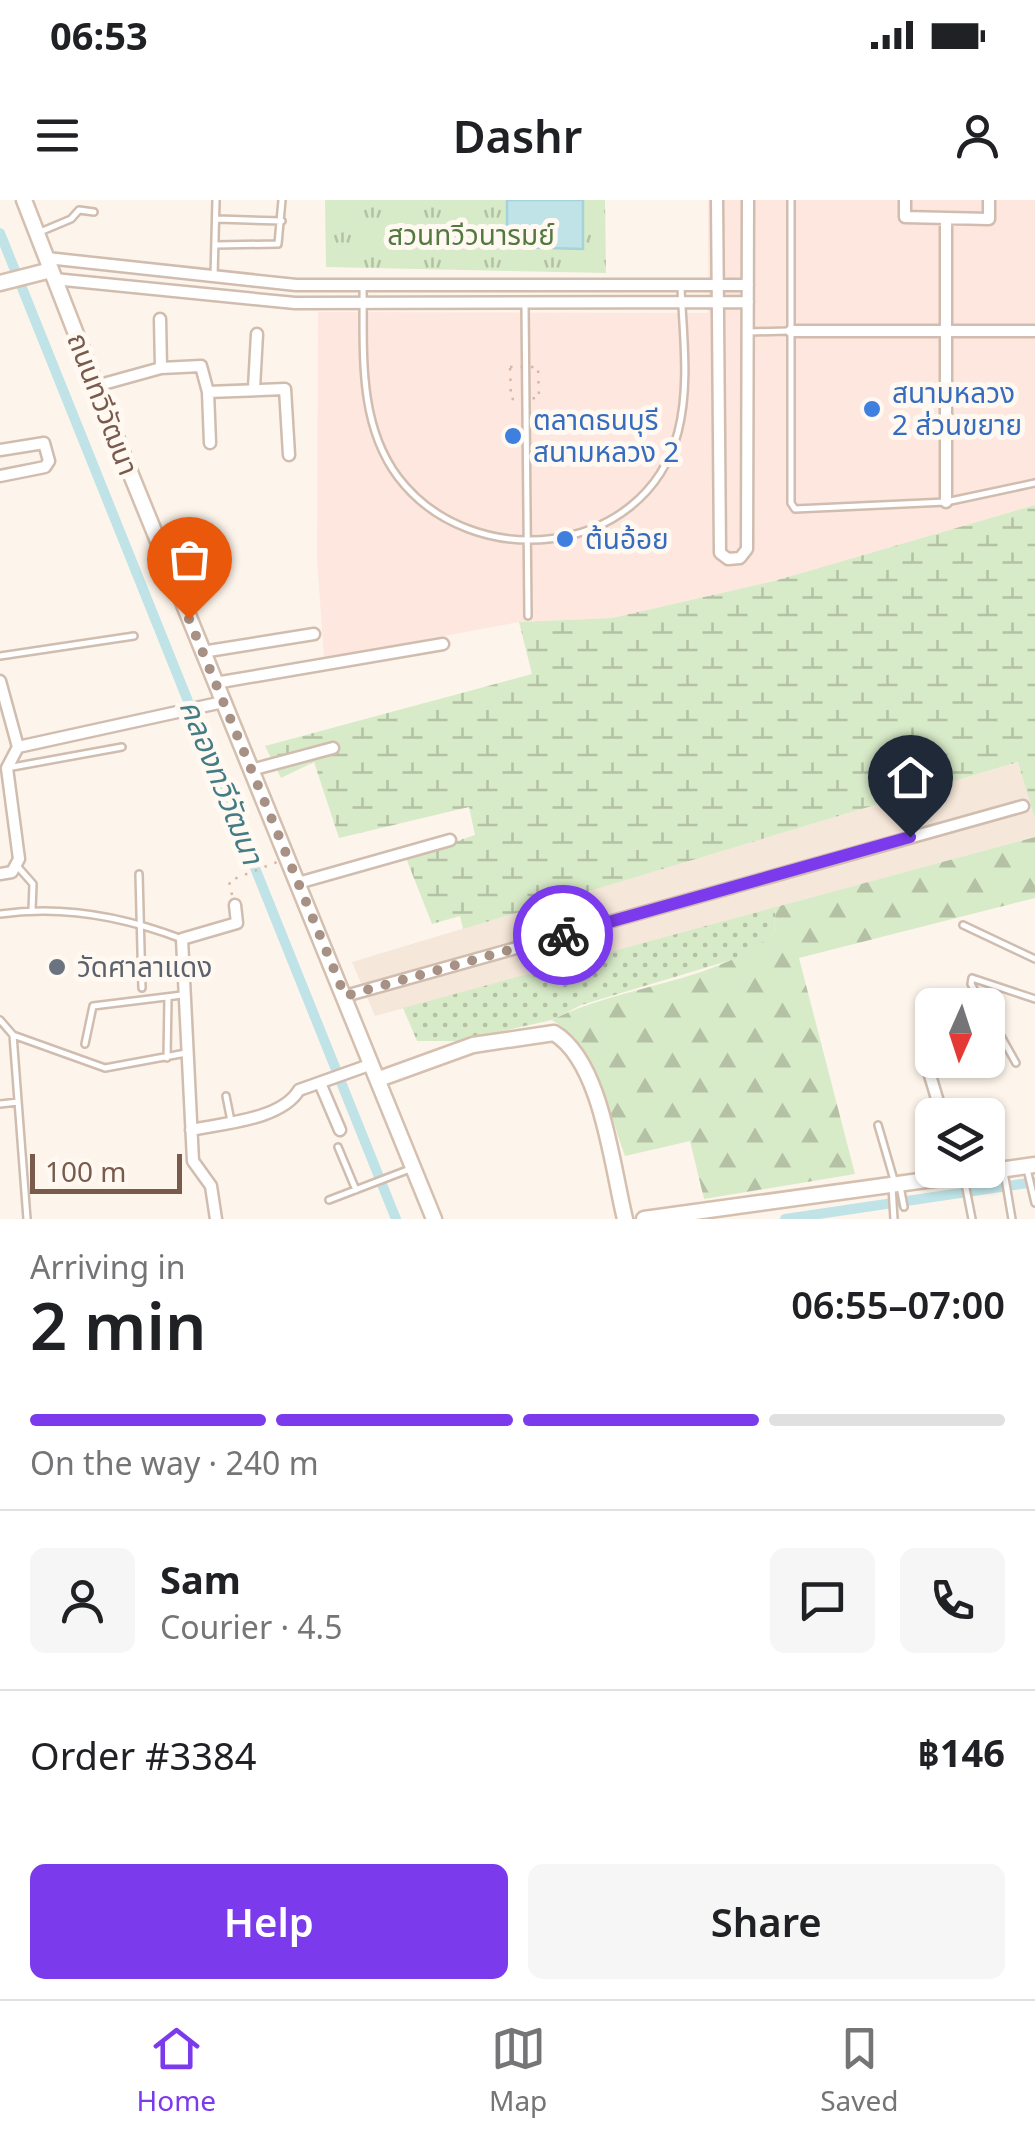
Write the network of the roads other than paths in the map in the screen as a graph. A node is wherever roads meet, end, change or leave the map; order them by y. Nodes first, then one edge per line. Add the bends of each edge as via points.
1 (24, 200) edge
2 (216, 200) edge
3 (282, 200) edge
4 (717, 200) edge
5 (748, 200) edge
6 (791, 200) edge
7 (906, 200) edge
8 (989, 200) edge
9 (94, 212) dead end
10 (946, 218) junction
11 (217, 219) junction
12 (282, 221) junction
13 (37, 233) junction
14 (216, 245) junction
15 (81, 262) junction
16 (47, 270) junction
17 (214, 279) junction
18 (80, 282) junction
19 (0, 283) edge
20 (363, 285) junction
21 (681, 285) junction
22 (718, 285) junction
23 (748, 285) junction
24 (364, 302) junction
25 (525, 302) junction
26 (682, 302) junction
27 (718, 302) junction
28 (748, 302) junction
29 (160, 319) dead end
30 (791, 331) junction
31 (946, 331) junction
32 (1035, 331) edge
33 (748, 332) junction
34 (257, 334) dead end
35 (161, 368) junction
36 (96, 386) junction
37 (254, 388) junction
38 (208, 392) junction
39 (210, 443) dead end
40 (0, 450) edge
41 (289, 455) dead end
42 (0, 476) edge
43 (1035, 483) edge
44 (946, 502) junction
45 (527, 543) junction
46 (528, 616) dead end
47 (314, 634) dead end
48 (134, 636) dead end
49 (443, 644) dead end
50 (202, 652) junction
51 (0, 656) edge
52 (0, 681) edge
53 (215, 683) junction
54 (223, 702) junction
55 (18, 747) junction
56 (122, 747) dead end
57 (333, 748) dead end
58 (7, 768) junction
59 (251, 770) junction
60 (4, 784) edge
61 (1023, 806) dead end
62 (450, 840) dead end
63 (18, 866) junction
64 (0, 874) edge
65 (139, 874) dead end
66 (298, 883) junction
67 (235, 906) road end
68 (32, 910) junction
69 (0, 914) edge
70 (139, 922) junction
71 (963, 925) dead end
72 (182, 938) junction
73 (1035, 959) edge
74 (142, 988) dead end
75 (973, 988) edge
76 (1002, 988) edge
77 (1005, 989) edge
78 (182, 995) junction
79 (168, 996) junction
80 (345, 996) junction
81 (1035, 999) edge
82 (0, 1020) edge
83 (13, 1035) junction
84 (1005, 1043) edge
85 (85, 1044) dead end
86 (186, 1053) junction
87 (167, 1058) junction
88 (1016, 1063) dead end
89 (365, 1066) junction
90 (379, 1079) junction
91 (320, 1083) junction
92 (226, 1096) dead end
93 (18, 1102) junction
94 (0, 1104) edge
95 (231, 1122) junction
96 (878, 1125) dead end
97 (191, 1130) junction
98 (340, 1130) dead end
99 (338, 1147) dead end
100 (414, 1167) junction
101 (1030, 1169) edge
102 (1005, 1173) edge
103 (1005, 1177) edge
104 (915, 1185) edge
105 (359, 1188) junction
106 (897, 1188) junction
107 (966, 1188) edge
108 (329, 1200) dead end
109 (1035, 1203) edge
110 (904, 1207) dead end
111 (27, 1219) edge
112 (216, 1219) edge
113 (434, 1219) edge
114 (625, 1219) edge
115 (644, 1219) edge
116 (894, 1219) edge
117 (972, 1219) edge
118 (1012, 1219) edge

1 - 13 main road, ถนนทวีวัฒนา
2 - 11 lane
3 - 12 lane
4 - 22 street
5 - 23 street
6 - 30 lane
7 - 10 street via 905,217
8 - 10 street via 989,218
9 - 13 lane via 79,210
10 - 31 street
11 - 12 lane
11 - 14 lane
12 - 14 lane via 278,244
13 - 16 main road, ถนนทวีวัฒนา
14 - 17 lane
15 - 16 street
15 - 17 street
15 - 18 street
16 - 18 street
16 - 19 main road
16 - 36 main road, ถนนทวีวัฒนา
17 - 20 street
18 - 24 street via 295,303
20 - 21 street
20 - 24 lane
21 - 22 street
21 - 26 lane
22 - 23 street
22 - 27 street
23 - 28 street
24 - 25 street
24 - 45 lane via 366,404 398,476 450,524
25 - 26 street
25 - 45 lane
26 - 27 street
26 - 45 lane via 685,384 677,434 658,474 634,502 599,526
27 - 28 street
27 - 33 street via 720,553 728,559 748,549
28 - 33 street
29 - 35 street
30 - 31 street
30 - 33 lane
30 - 44 lane via 795,509
31 - 32 street
31 - 44 street
34 - 37 street
35 - 36 street
35 - 38 street via 201,366
36 - 50 main road, ถนนทวีวัฒนา
37 - 38 street
37 - 41 street via 288,394
38 - 39 street
40 - 42 street via 44,443 49,461
43 - 44 lane
45 - 46 lane
47 - 50 street
48 - 51 lane
49 - 53 street
50 - 53 main road, ถนนทวีวัฒนา
52 - 55 street
53 - 54 main road, ถนนทวีวัฒนา
54 - 55 street
54 - 59 main road, ถนนทวีวัฒนา
55 - 58 street
56 - 58 lane
57 - 59 street
58 - 60 street
59 - 66 main road, ถนนทวีวัฒนา
60 - 63 street
61 - 80 street
62 - 66 street
63 - 64 street
63 - 68 lane via 33,884
65 - 70 lane
66 - 80 main road, ถนนทวีวัฒนา
67 - 72 street via 234,924
68 - 69 lane
68 - 70 lane
70 - 72 lane
70 - 74 lane
71 - 73 lane
72 - 78 street
75 - 76 lane via 972,978
77 - 81 lane
78 - 79 lane
78 - 86 street
79 - 85 lane via 93,1006
79 - 87 lane
80 - 89 main road, ถนนทวีวัฒนา
82 - 83 lane
83 - 87 lane via 105,1068
83 - 93 lane
84 - 88 lane
86 - 87 lane
86 - 97 street
89 - 90 main road, ถนนทวีวัฒนา
89 - 91 street
90 - 100 main road, ถนนทวีวัฒนา
90 - 114 main road via 473,1045 554,1033 574,1050 589,1077
91 - 95 street via 278,1108
91 - 98 street
92 - 95 lane
93 - 94 lane
93 - 111 lane
95 - 97 street
96 - 106 lane
97 - 112 street via 194,1160 211,1186
99 - 105 lane
100 - 105 lane
100 - 113 main road, ถนนทวีวัฒนา
101 - 102 main road
101 - 109 lane
103 - 118 lane
104 - 106 main road
105 - 108 lane
106 - 110 lane
106 - 115 main road
106 - 116 lane
107 - 117 lane

